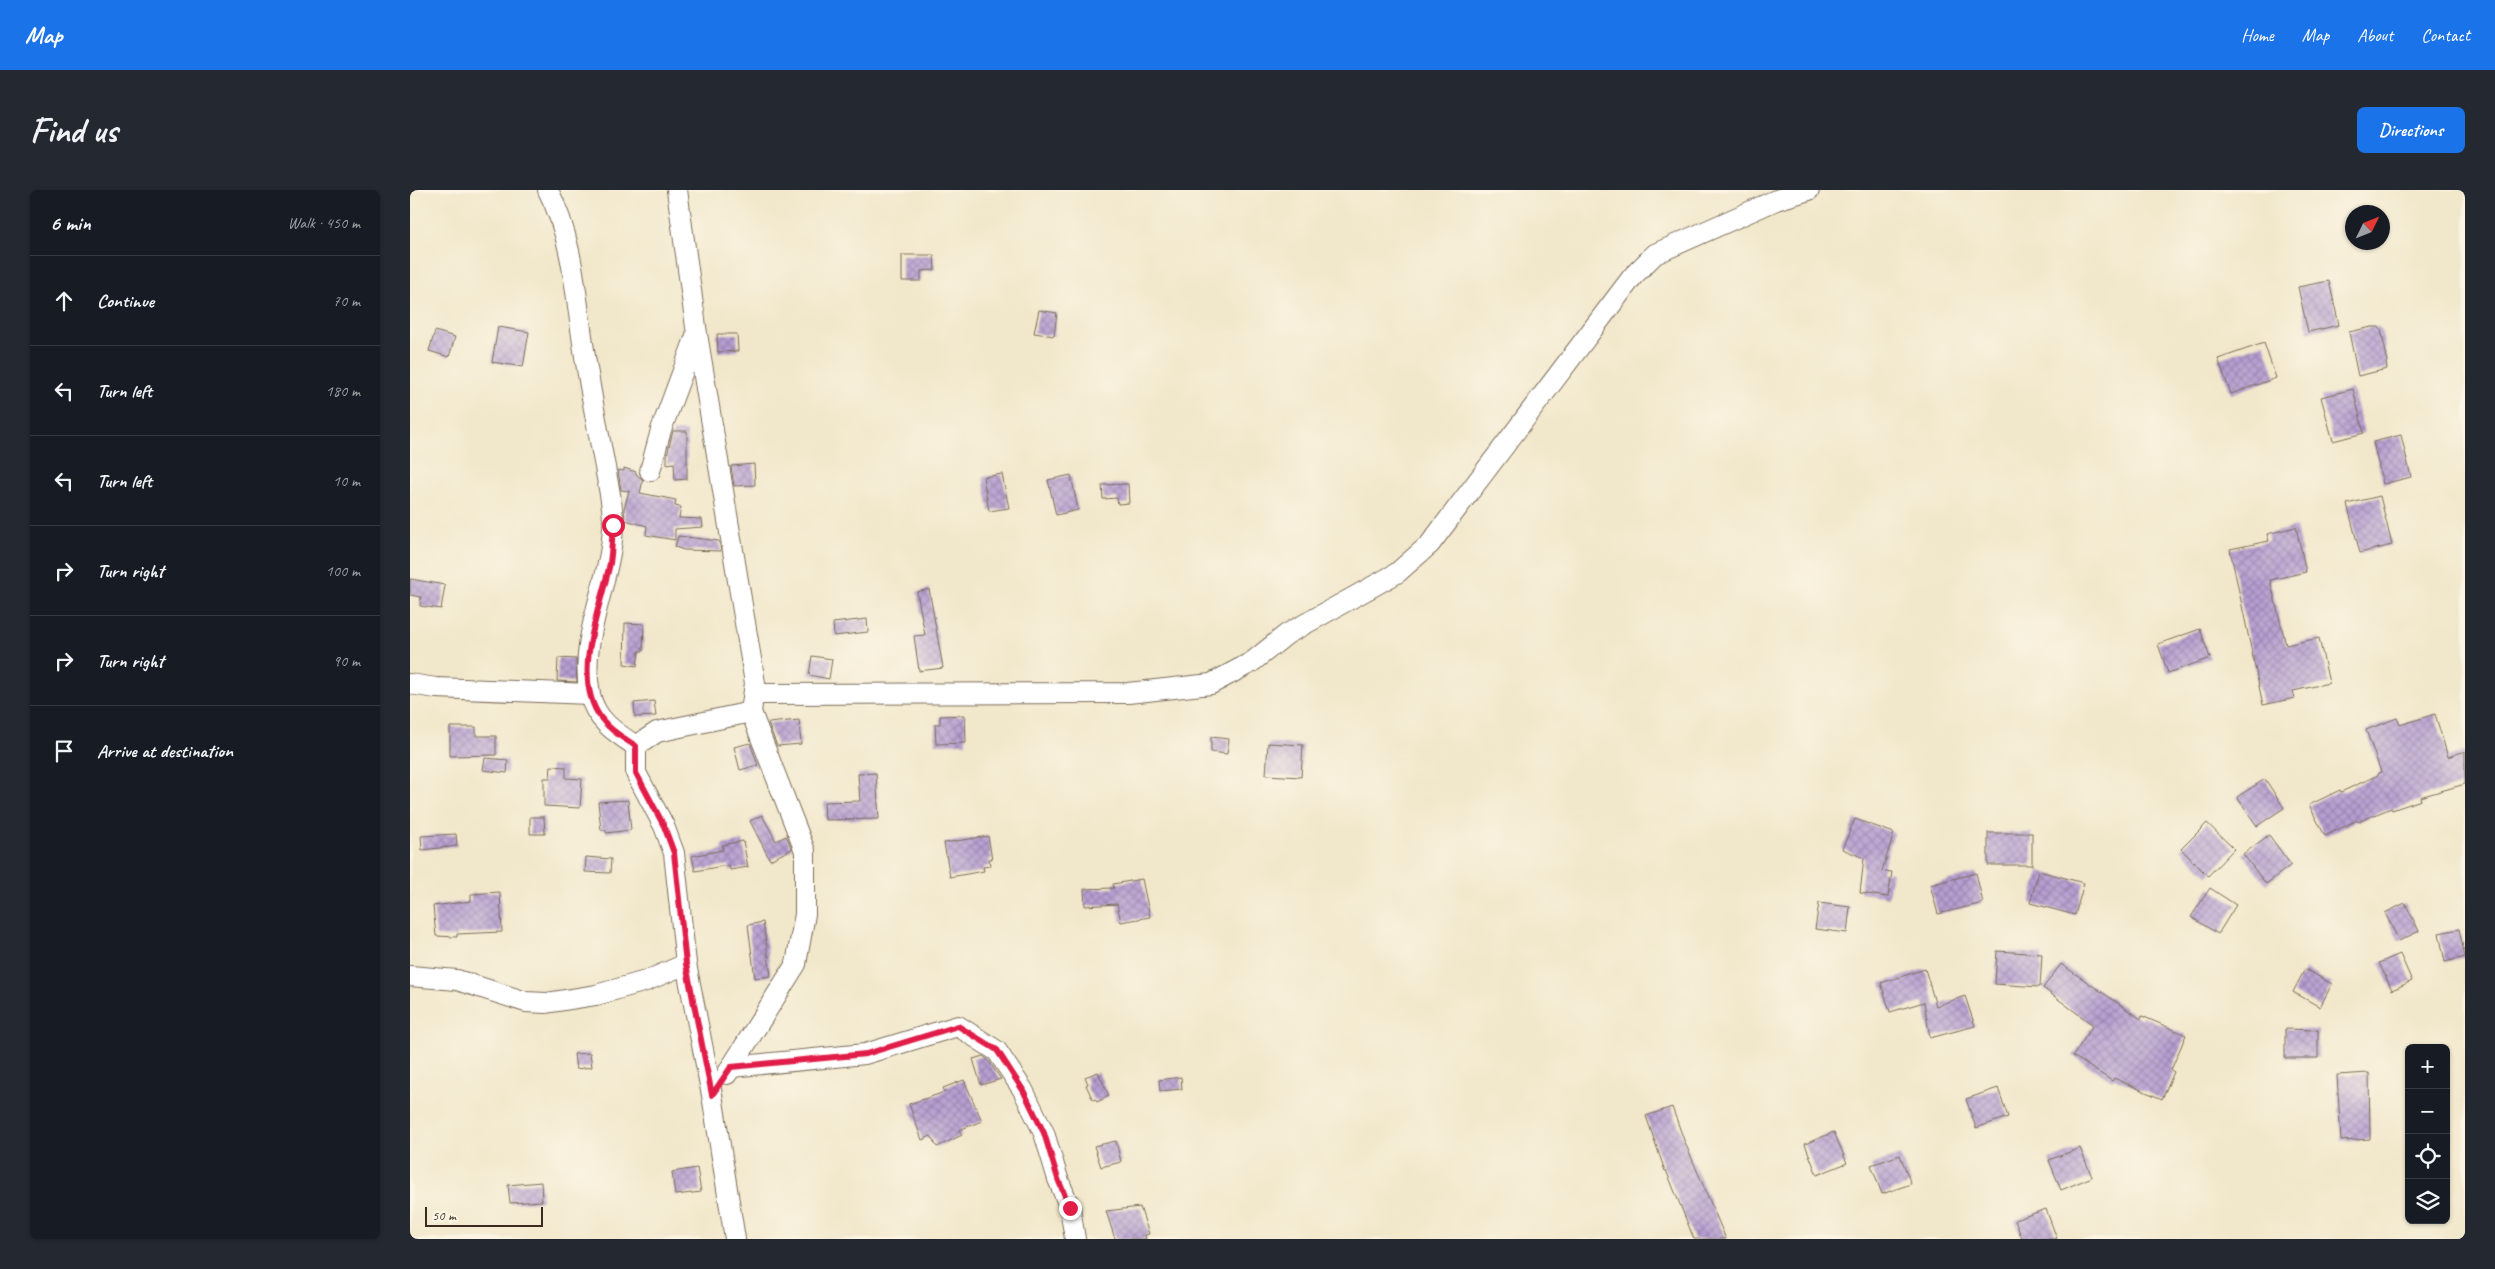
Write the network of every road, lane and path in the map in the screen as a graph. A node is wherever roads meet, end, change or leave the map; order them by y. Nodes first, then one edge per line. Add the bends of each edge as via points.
1 (548, 190) edge
2 (677, 190) edge
3 (1809, 190) edge
4 (696, 334) junction
5 (650, 471) dead end
6 (410, 684) edge
7 (590, 694) junction
8 (752, 703) junction
9 (636, 746) junction
10 (686, 964) junction
11 (410, 976) edge
12 (731, 1067) junction
13 (712, 1095) junction
14 (735, 1239) edge
15 (1075, 1239) edge

1 - 7 street via 558,208 568,240 613,525 610,562 591,636 588,661
2 - 4 street
3 - 8 street via 1776,200 1655,254 1633,276 1430,544 1397,573 1286,634 1252,662 1211,684 1128,693
4 - 5 street via 661,430
4 - 8 street via 755,683
6 - 7 street via 436,688
7 - 9 street via 599,716
8 - 9 street via 656,732
8 - 12 street via 805,851 805,914 796,964
9 - 10 street via 636,773 664,826 674,853
10 - 11 street via 646,981 596,995 546,1003 526,1002 457,980
10 - 13 street
12 - 13 street
12 - 15 street via 866,1054 958,1026 997,1050 1023,1090 1044,1133 1070,1208
13 - 14 street

